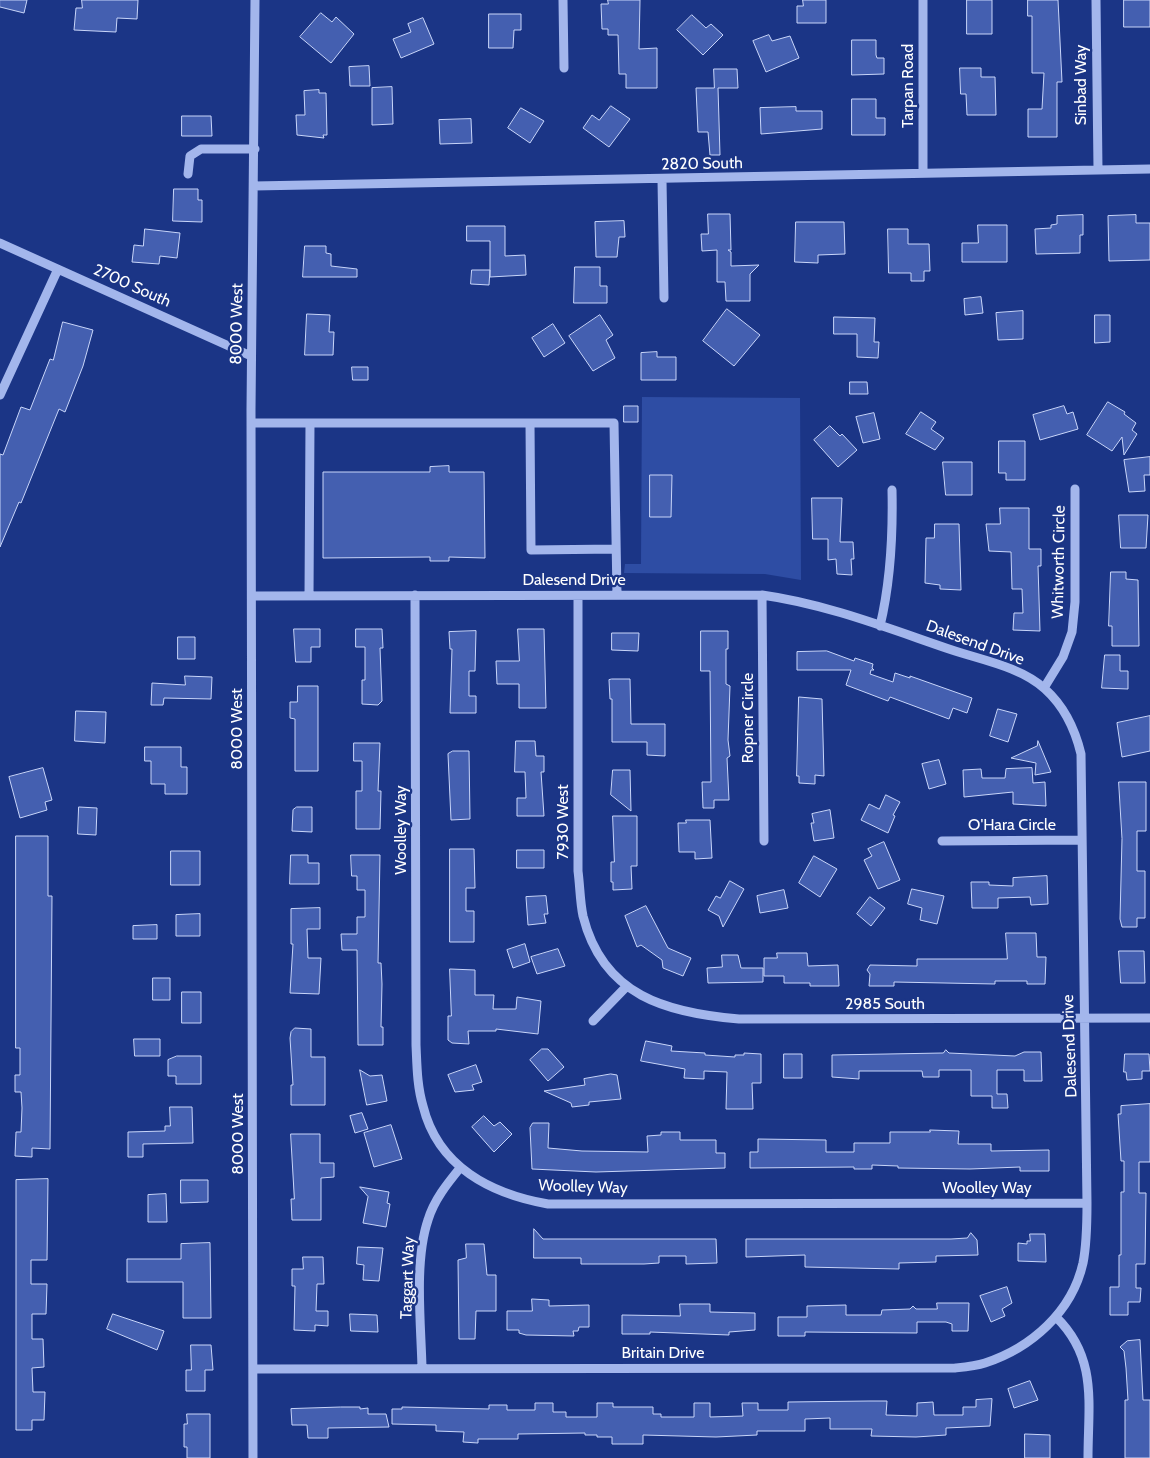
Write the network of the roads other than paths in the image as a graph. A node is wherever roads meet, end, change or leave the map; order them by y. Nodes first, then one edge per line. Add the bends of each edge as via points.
1 (255, 0) edge
2 (563, 0) edge
3 (923, 0) edge
4 (1096, 0) edge
5 (564, 68) dead end
6 (255, 149) junction
7 (1098, 169) junction
8 (1150, 169) edge
9 (923, 173) junction
10 (188, 174) dead end
11 (662, 180) junction
12 (254, 186) junction
13 (0, 243) edge
14 (58, 269) junction
15 (664, 298) dead end
16 (251, 356) junction
17 (0, 395) edge
18 (251, 423) junction
19 (310, 423) junction
20 (530, 423) junction
21 (1074, 489) dead end
22 (892, 490) dead end
23 (616, 550) junction
24 (415, 595) junction
25 (617, 595) junction
26 (762, 595) junction
27 (252, 596) junction
28 (309, 596) junction
29 (578, 596) junction
30 (880, 626) junction
31 (1044, 688) junction
32 (1082, 840) junction
33 (764, 841) dead end
34 (942, 841) dead end
35 (626, 987) junction
36 (1083, 1018) junction
37 (1150, 1018) edge
38 (593, 1021) dead end
39 (460, 1168) junction
40 (1087, 1203) junction
41 (1056, 1317) junction
42 (422, 1368) junction
43 (254, 1369) junction
44 (253, 1458) edge
45 (1088, 1458) edge

1 - 6 street, 8000 West
2 - 5 street
3 - 9 street, Tarpan Road
4 - 7 street, Sinbad Way
6 - 10 street via 201,149 190,156
6 - 12 street, 8000 West
7 - 8 street, 2820 South
7 - 9 street, 2820 South
9 - 11 street, 2820 South
11 - 12 street, 2820 South
11 - 15 street
12 - 16 street, 8000 West
13 - 14 street, 2700 South
14 - 16 street, 2700 South
14 - 17 street
16 - 18 street, 8000 West
18 - 19 street
18 - 27 street, 8000 West
19 - 20 street
19 - 28 street
20 - 23 street via 614,423
20 - 23 street via 531,550
21 - 31 street, Whitworth Circle via 1075,602 1072,632 1063,657
22 - 30 street via 892,558
23 - 25 street
24 - 28 street, Dalesend Drive
24 - 29 street, Dalesend Drive
24 - 39 street, Woolley Way via 416,1045 419,1086 431,1129
25 - 26 street, Dalesend Drive
25 - 29 street, Dalesend Drive
26 - 30 street, Dalesend Drive via 790,599
26 - 33 street, Ropner Circle
27 - 28 street, Dalesend Drive
27 - 43 street, 8000 West
29 - 35 street, 7930 West via 578,871 583,916 595,947
30 - 31 street, Dalesend Drive via 1010,669
31 - 32 street, Dalesend Drive via 1072,722 1077,738 1081,754
32 - 34 street, O'Hara Circle
32 - 36 street, Dalesend Drive
35 - 36 street, 2985 South via 670,1009 699,1016 739,1019
35 - 38 street
36 - 37 street, 2985 South
36 - 40 street, Dalesend Drive via 1087,1078
39 - 40 street, Woolley Way via 490,1188 518,1199 548,1204
39 - 42 street, Taggart Way via 442,1190 428,1219 423,1239
40 - 41 street, Dalesend Drive via 1087,1236 1082,1265
41 - 42 street, Britain Drive via 1038,1335 1012,1352 984,1364 955,1368
41 - 45 street via 1077,1342 1087,1372
42 - 43 street, Britain Drive
43 - 44 street, 8000 West

